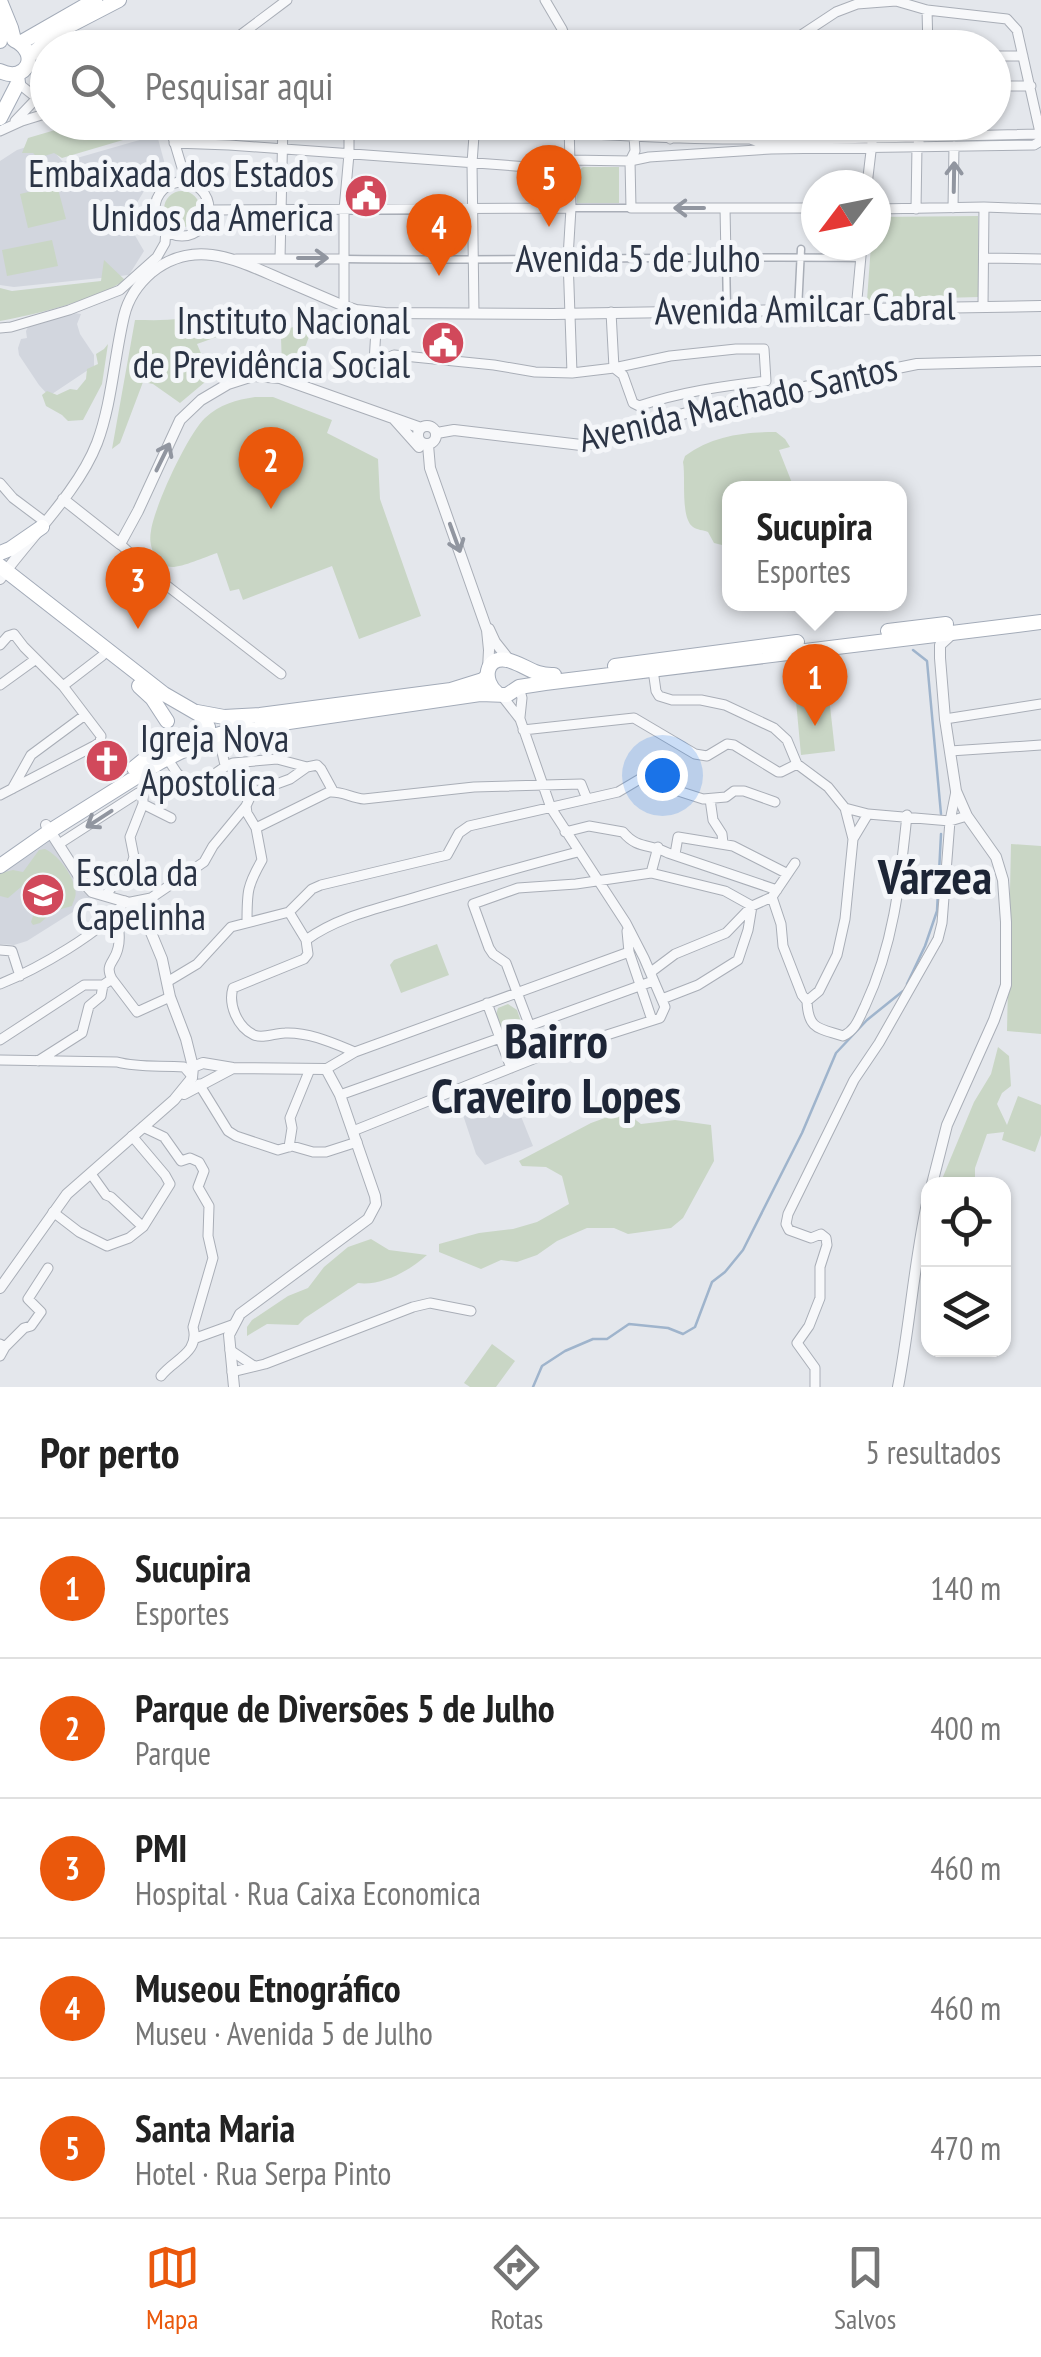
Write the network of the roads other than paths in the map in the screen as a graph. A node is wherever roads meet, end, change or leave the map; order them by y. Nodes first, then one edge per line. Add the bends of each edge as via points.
1 (95, 0) edge
2 (118, 0) edge
3 (287, 0) edge
4 (545, 0) edge
5 (927, 10) junction
6 (1, 11) edge
7 (54, 30) edge
8 (63, 30) edge
9 (247, 30) edge
10 (563, 30) edge
11 (809, 30) edge
12 (928, 30) edge
13 (1024, 56) junction
14 (1011, 58) edge
15 (13, 60) edge
16 (1011, 86) edge
17 (1031, 86) junction
18 (30, 89) edge
19 (30, 100) edge
20 (30, 116) edge
21 (3, 125) edge
22 (1041, 137) edge
23 (1011, 138) edge
24 (173, 140) edge
25 (283, 140) edge
26 (349, 140) edge
27 (474, 140) edge
28 (569, 140) edge
29 (634, 140) edge
30 (753, 140) edge
31 (922, 140) junction
32 (174, 143) junction
33 (872, 143) junction
34 (954, 146) junction
35 (283, 150) junction
36 (349, 154) junction
37 (630, 160) junction
38 (472, 163) junction
39 (570, 165) junction
40 (869, 170) edge
41 (180, 182) junction
42 (984, 207) junction
43 (283, 208) junction
44 (571, 208) junction
45 (631, 208) junction
46 (725, 208) junction
47 (801, 208) edge
48 (953, 208) junction
49 (472, 209) junction
50 (891, 209) edge
51 (916, 209) junction
52 (1041, 209) edge
53 (209, 210) junction
54 (344, 210) junction
55 (166, 230) junction
56 (801, 253) joint
57 (280, 258) junction
58 (344, 258) junction
59 (568, 258) junction
60 (726, 258) junction
61 (984, 258) junction
62 (236, 259) junction
63 (1041, 259) edge
64 (473, 260) junction
65 (860, 260) edge
66 (344, 306) junction
67 (983, 306) junction
68 (1041, 306) edge
69 (727, 310) junction
70 (798, 310) junction
71 (856, 310) junction
72 (377, 312) junction
73 (610, 312) junction
74 (474, 313) junction
75 (570, 314) junction
76 (0, 328) edge
77 (1041, 361) edge
78 (614, 368) junction
79 (572, 373) junction
80 (393, 418) junction
81 (422, 428) junction
82 (437, 434) junction
83 (428, 445) junction
84 (429, 460) junction
85 (0, 483) edge
86 (63, 498) junction
87 (43, 524) junction
88 (120, 544) junction
89 (0, 553) edge
90 (1, 575) edge
91 (1041, 612) edge
92 (482, 614) junction
93 (1041, 622) edge
94 (955, 632) junction
95 (926, 636) junction
96 (0, 644) edge
97 (102, 656) junction
98 (940, 658) junction
99 (36, 659) junction
100 (513, 663) junction
101 (653, 670) junction
102 (281, 674) dead end
103 (487, 674) junction
104 (0, 686) edge
105 (63, 686) junction
106 (519, 688) junction
107 (498, 694) junction
108 (1041, 704) edge
109 (194, 710) junction
110 (85, 714) junction
111 (945, 718) junction
112 (167, 721) junction
113 (521, 725) junction
114 (212, 737) junction
115 (1041, 745) edge
116 (168, 750) junction
117 (950, 751) junction
118 (229, 764) junction
119 (796, 764) junction
120 (307, 767) junction
121 (542, 786) junction
122 (12, 789) junction
123 (956, 791) junction
124 (333, 792) junction
125 (252, 794) junction
126 (0, 795) edge
127 (587, 799) junction
128 (710, 799) junction
129 (775, 802) dead end
130 (144, 804) junction
131 (246, 806) junction
132 (551, 808) junction
133 (845, 808) junction
134 (868, 814) junction
135 (907, 816) junction
136 (967, 816) junction
137 (171, 818) dead end
138 (950, 821) junction
139 (48, 828) junction
140 (256, 828) junction
141 (565, 832) junction
142 (853, 839) junction
143 (723, 843) junction
144 (60, 844) junction
145 (658, 847) junction
146 (578, 852) junction
147 (675, 854) junction
148 (0, 855) edge
149 (795, 864) dead end
150 (0, 866) edge
151 (651, 873) junction
152 (786, 873) junction
153 (598, 880) junction
154 (775, 893) junction
155 (106, 895) junction
156 (128, 902) junction
157 (752, 906) junction
158 (289, 912) junction
159 (116, 914) junction
160 (248, 922) junction
161 (626, 923) junction
162 (726, 933) junction
163 (306, 940) junction
164 (743, 945) junction
165 (0, 950) edge
166 (629, 952) junction
167 (20, 976) junction
168 (652, 977) junction
169 (108, 982) junction
170 (166, 982) junction
171 (0, 984) edge
172 (639, 987) junction
173 (516, 992) junction
174 (170, 997) junction
175 (662, 1000) junction
176 (807, 1001) junction
177 (488, 1003) junction
178 (652, 1020) junction
179 (529, 1026) junction
180 (500, 1038) junction
181 (0, 1040) edge
182 (355, 1052) junction
183 (542, 1056) junction
184 (0, 1060) edge
185 (36, 1062) junction
186 (233, 1068) junction
187 (326, 1068) junction
188 (511, 1068) junction
189 (310, 1069) junction
190 (198, 1075) junction
191 (340, 1095) junction
192 (143, 1127) junction
193 (132, 1136) junction
194 (355, 1136) junction
195 (289, 1147) junction
196 (91, 1174) junction
197 (934, 1177) edge
198 (53, 1212) junction
199 (143, 1226) junction
200 (921, 1230) edge
201 (48, 1268) dead end
202 (0, 1288) edge
203 (471, 1311) dead end
204 (232, 1325) junction
205 (196, 1338) junction
206 (2, 1349) edge
207 (230, 1350) junction
208 (254, 1366) junction
209 (232, 1372) junction
210 (161, 1376) dead end
211 (234, 1387) edge
212 (815, 1387) edge
213 (898, 1387) edge

1 - 7 main road
2 - 8 main road
3 - 9 street
4 - 10 street
5 - 11 street via 896,2 857,4
5 - 12 street
5 - 13 street via 1002,17 1016,30
6 - 15 main road
13 - 14 street
13 - 17 street
15 - 18 street
15 - 21 main road
16 - 17 street
17 - 22 street
19 - 21 street
20 - 21 street
22 - 23 street
22 - 34 street via 1034,145
24 - 32 street
25 - 35 street
26 - 36 street
27 - 38 street
28 - 39 street
29 - 37 street
30 - 33 street
31 - 33 street
31 - 34 street
31 - 51 street
32 - 35 street
32 - 41 street
33 - 37 street
33 - 40 street
48 -> 34 street
35 - 36 street
35 - 43 street
36 - 38 street
36 - 54 street
37 - 39 street
37 - 45 street
38 - 39 street
38 - 49 street
39 - 44 street
41 - 53 street via 201,189
41 - 55 street via 156,201
42 - 48 street
42 - 52 street
42 - 61 street
43 - 53 street
43 - 54 street
43 - 57 street
44 - 45 street
44 - 49 street
44 - 59 street
46 -> 45 street
46 - 47 street
46 - 60 street
48 - 51 street
49 - 54 street
49 - 64 street
50 - 51 street
53 - 55 street via 192,234
54 - 58 street
55 - 76 street via 156,256 120,290
56 - 60 street, Avenida 5 de Julho
56 - 70 street
57 -> 58 street, Avenida 5 de Julho
57 - 62 street, Avenida 5 de Julho
58 - 64 street, Avenida 5 de Julho
58 - 66 street
59 - 60 street, Avenida 5 de Julho
59 - 64 street, Avenida 5 de Julho
59 - 75 street
60 - 69 street
61 - 63 street
61 - 67 street
62 - 66 street, Avenida Amilcar Cabral
62 - 86 street, Avenida Amilcar Cabral via 184,256 139,286 125,313 98,440
64 - 74 street
65 - 71 street
66 - 72 street, Avenida Amilcar Cabral
67 - 68 street, Avenida Amilcar Cabral
67 - 71 street, Avenida Amilcar Cabral
69 - 70 street, Avenida Amilcar Cabral
69 - 73 street, Avenida Amilcar Cabral
70 - 71 street, Avenida Amilcar Cabral
72 - 74 street, Avenida Amilcar Cabral
72 - 79 street via 374,362 394,355
73 - 75 street, Avenida Amilcar Cabral
73 - 78 street
74 - 75 street, Avenida Amilcar Cabral
75 - 79 street
77 - 82 street, Avenida Machado Santos via 917,364 721,404 597,443
78 - 78 street via 764,349 766,381 636,406
78 - 79 street
80 - 81 street, Avenida Machado Santos
80 - 84 street
88 -> 80 street, Avenida Machado Santos via 180,420 228,384 253,376 280,378
81 - 82 street, Avenida Machado Santos
81 - 83 street via 418,438
82 - 83 street
83 - 84 street
84 -> 92 street
85 - 87 street
86 - 87 street
86 - 88 street
87 - 89 main road
87 - 90 street
88 - 102 street
90 - 97 main road
90 - 109 main road
91 - 100 main road via 554,674
92 - 100 street
92 - 103 street
93 - 94 main road
94 - 95 main road
94 - 98 street via 940,645
95 - 98 street
95 - 101 main road
96 - 99 street via 14,634
97 - 105 street
97 - 112 main road via 152,698
98 - 111 street
99 - 104 street
99 - 105 street
100 - 103 main road via 495,662
100 - 106 main road via 522,678
101 - 106 main road
101 - 119 street via 659,696 710,701 758,720 781,733
103 - 107 main road
103 - 109 main road via 450,690 260,716
105 - 110 street
106 - 107 main road
106 - 113 street
107 - 113 street
107 - 114 main road
108 - 111 street
109 - 112 main road via 176,711
109 - 114 main road
110 - 122 street via 31,756
110 - 122 street via 100,742
111 - 117 street
112 - 116 main road
113 - 119 street via 634,718 695,754 734,744 778,772
113 - 121 street
114 - 116 main road via 193,750
114 - 118 street
115 - 117 street
116 - 118 street via 190,786
116 - 139 main road via 161,746
117 - 123 street
118 - 120 street via 277,759
118 - 125 street via 246,775
119 - 133 street
120 - 124 street via 317,765
120 - 125 street
121 - 124 street via 364,799
121 - 127 street via 581,784
121 - 132 street
122 - 126 street
123 - 136 street
123 - 138 street
124 - 140 street
125 - 131 street
127 - 128 street via 618,792 650,773 672,789
127 - 132 street
128 - 129 street via 734,791
128 - 143 street
130 - 137 street
130 -> 144 street via 138,793
130 - 155 street via 130,837 131,866
131 - 140 street
131 - 156 street via 204,862 151,898
132 - 141 street
132 - 158 street via 469,826 447,856 321,885
133 - 134 street
133 - 142 street
134 - 135 street
134 - 142 street
135 - 138 street
135 - 176 street via 887,951 855,1028 843,1036 815,1027
136 - 138 street
136 - 197 street via 996,857 1003,880 1006,985 948,1125
138 - 212 street via 938,939 854,1080 788,1214 789,1230 826,1238 820,1298 797,1343 816,1368
139 - 144 street
139 - 148 main road
139 - 150 main road
140 - 160 street via 262,860 249,883
141 - 145 street via 589,826
141 - 146 street
142 - 176 street via 837,955
143 - 147 street via 678,837
143 - 152 street
144 - 155 street via 82,882
145 - 147 street
145 - 151 street
146 - 153 street
146 - 163 street via 326,925
147 - 154 street
149 - 152 street
151 - 153 street
151 - 157 street
152 - 154 street
153 - 161 street
153 - 173 street via 518,888 474,904 489,948 506,963
154 - 157 street
154 - 176 street via 783,946
155 - 156 street
156 - 159 street
156 - 170 street via 144,913
157 - 162 street
157 - 164 street
158 - 160 street
158 - 163 street
159 - 167 street
159 - 169 street via 119,946
160 - 170 street via 230,926 196,964
161 - 166 street
161 - 168 street
162 - 164 street
162 - 168 street via 676,954
163 - 182 street via 304,959 233,988 229,1001 258,1037 287,1032
164 - 175 street via 732,966
165 - 167 street via 12,951
166 - 172 street
166 - 173 street
167 - 171 street
168 - 172 street
168 - 175 street
169 - 174 street via 137,1012
169 - 181 street via 84,985
169 - 185 street via 89,1006 82,1034
170 - 174 street
172 - 178 street
172 - 179 street
173 - 177 street
173 - 179 street
174 - 190 street
175 - 178 street via 663,1014
177 - 180 street
177 - 182 street
178 - 183 street
179 - 183 street
180 - 188 street
180 - 191 street
182 - 187 street
183 - 188 street
184 - 185 street
185 - 190 street via 184,1067
186 - 189 street
186 - 190 street
186 - 190 street
187 - 189 street
187 - 191 street
188 - 194 street
189 - 195 street via 290,1118
190 - 192 street
190 - 195 street via 228,1131 278,1150
191 - 194 street
192 - 193 street
192 - 205 street via 164,1138 181,1161 190,1158 204,1171 198,1187 209,1206 213,1258 193,1327
193 - 196 street
193 - 199 street via 170,1184
194 - 195 street via 326,1152
194 - 204 street via 374,1188 368,1220
196 - 198 street
196 - 199 street
198 - 199 street via 107,1246
198 - 202 street
200 - 213 street
201 - 206 street via 28,1299 41,1312
203 - 208 street via 412,1308
204 - 205 street
204 - 207 street
205 - 210 street
207 - 208 street
207 - 209 street
208 - 209 street
209 - 211 street

